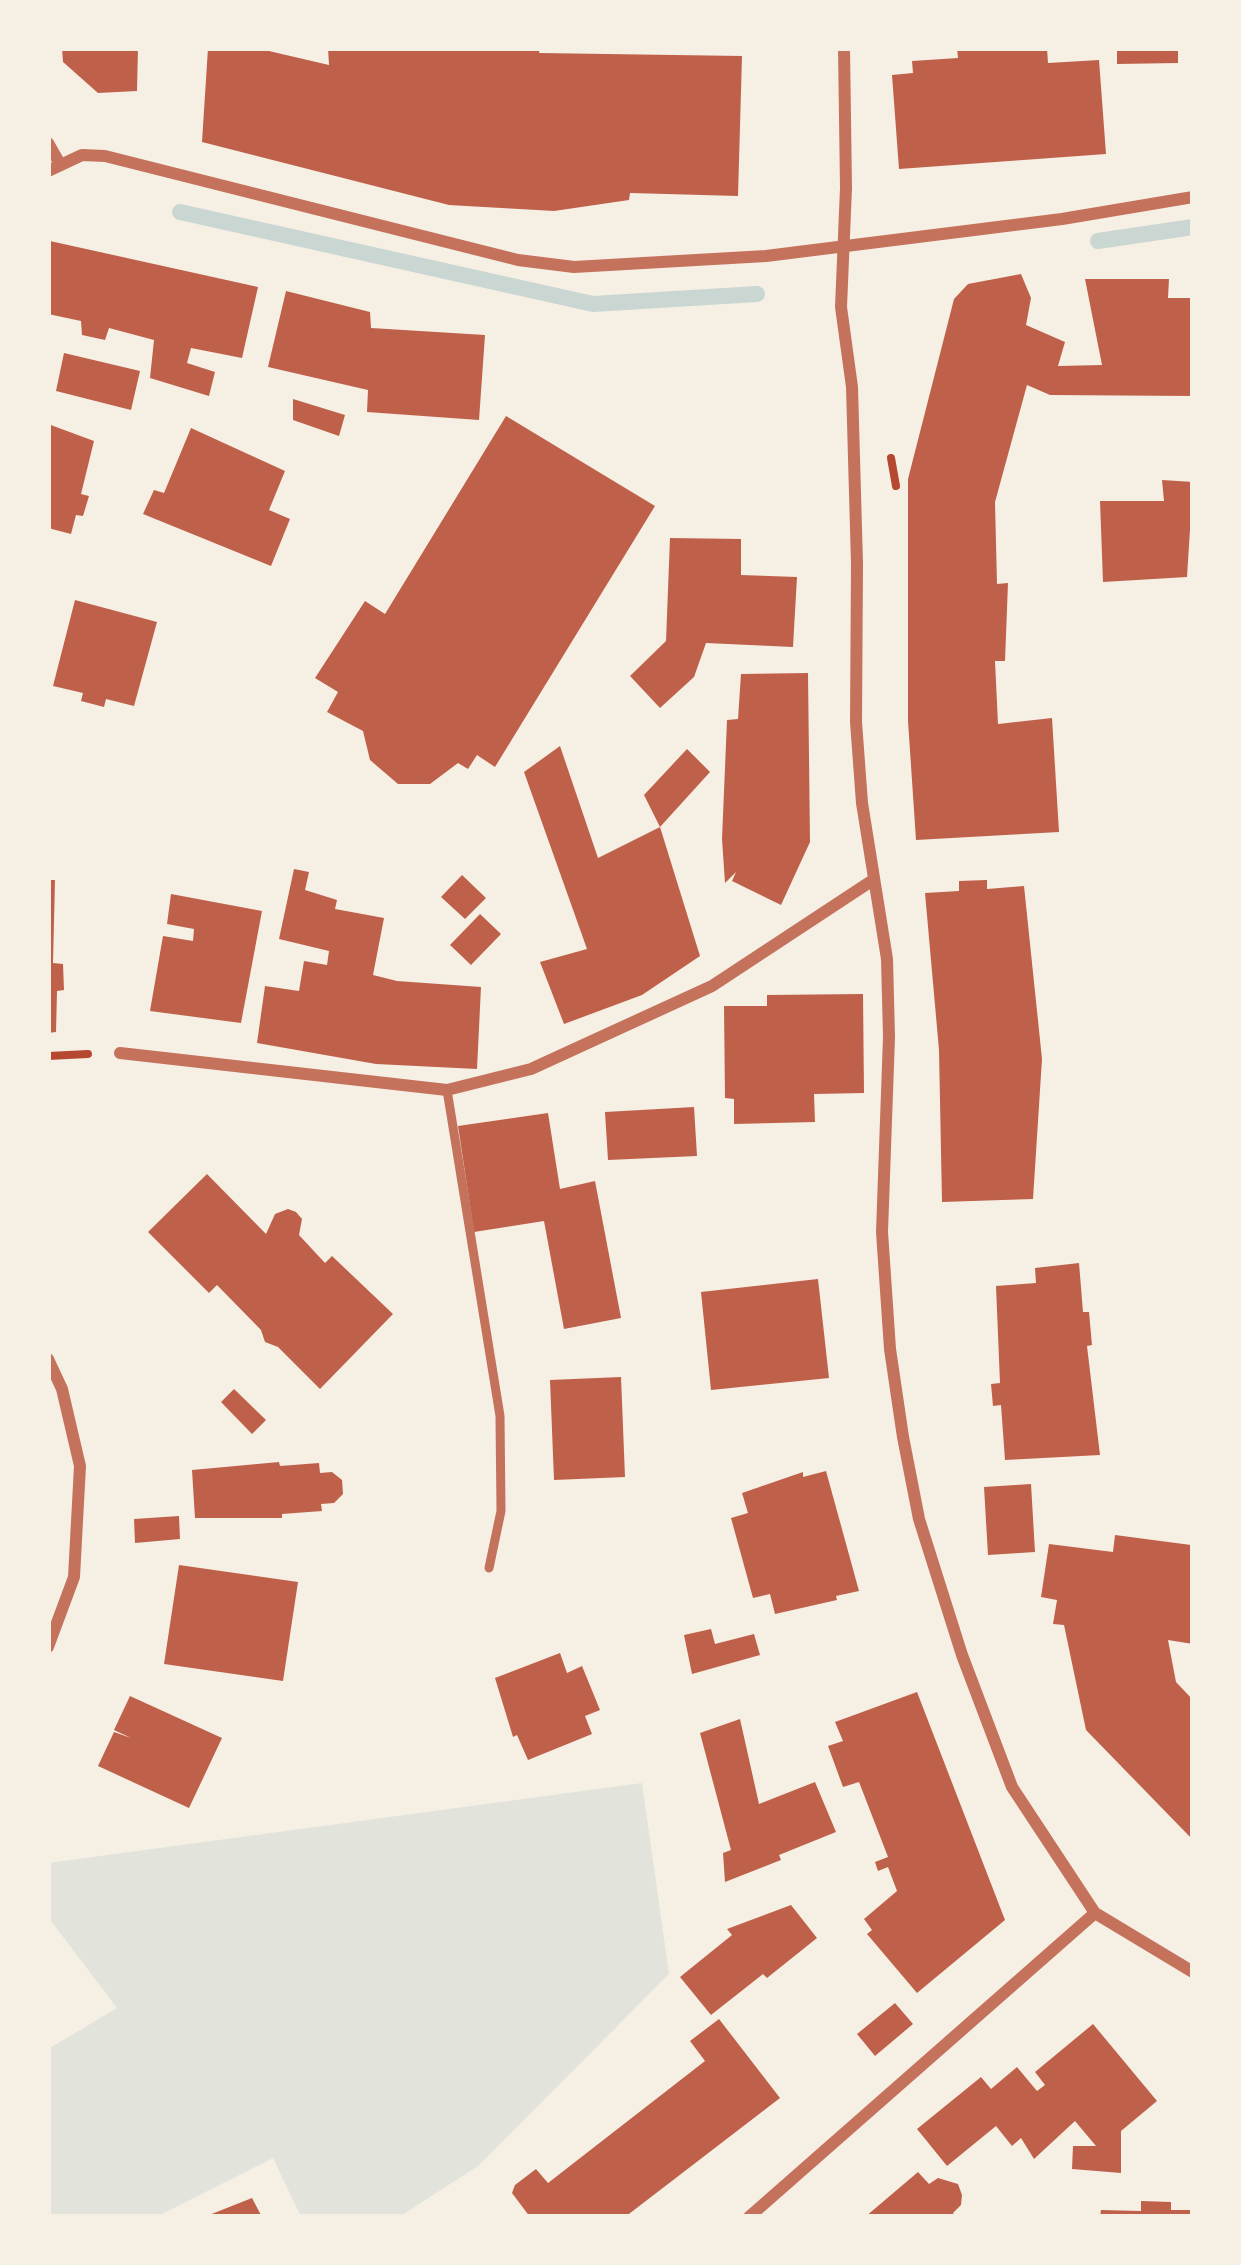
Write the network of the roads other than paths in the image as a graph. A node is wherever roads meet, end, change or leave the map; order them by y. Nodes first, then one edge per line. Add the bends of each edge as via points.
1 (844, 48) edge
2 (48, 143) edge
3 (54, 167) edge
4 (1193, 197) edge
5 (841, 246) junction
6 (873, 880) junction
7 (120, 1053) dead end
8 (447, 1090) junction
9 (48, 1359) edge
10 (489, 1568) dead end
11 (48, 1647) edge
12 (1095, 1913) junction
13 (1193, 1972) edge
14 (749, 2217) edge

1 - 5 street
2 - 3 street
3 - 5 street via 105,156 518,260 574,267
4 - 5 street
5 - 6 street via 852,387 856,722
6 - 8 street via 712,986 531,1069
6 - 12 street via 887,958 882,1232 890,1349 919,1519 1012,1787
7 - 8 street
8 - 10 lane via 500,1416 501,1511
9 - 11 street via 80,1466 74,1577
12 - 13 street
12 - 14 street

